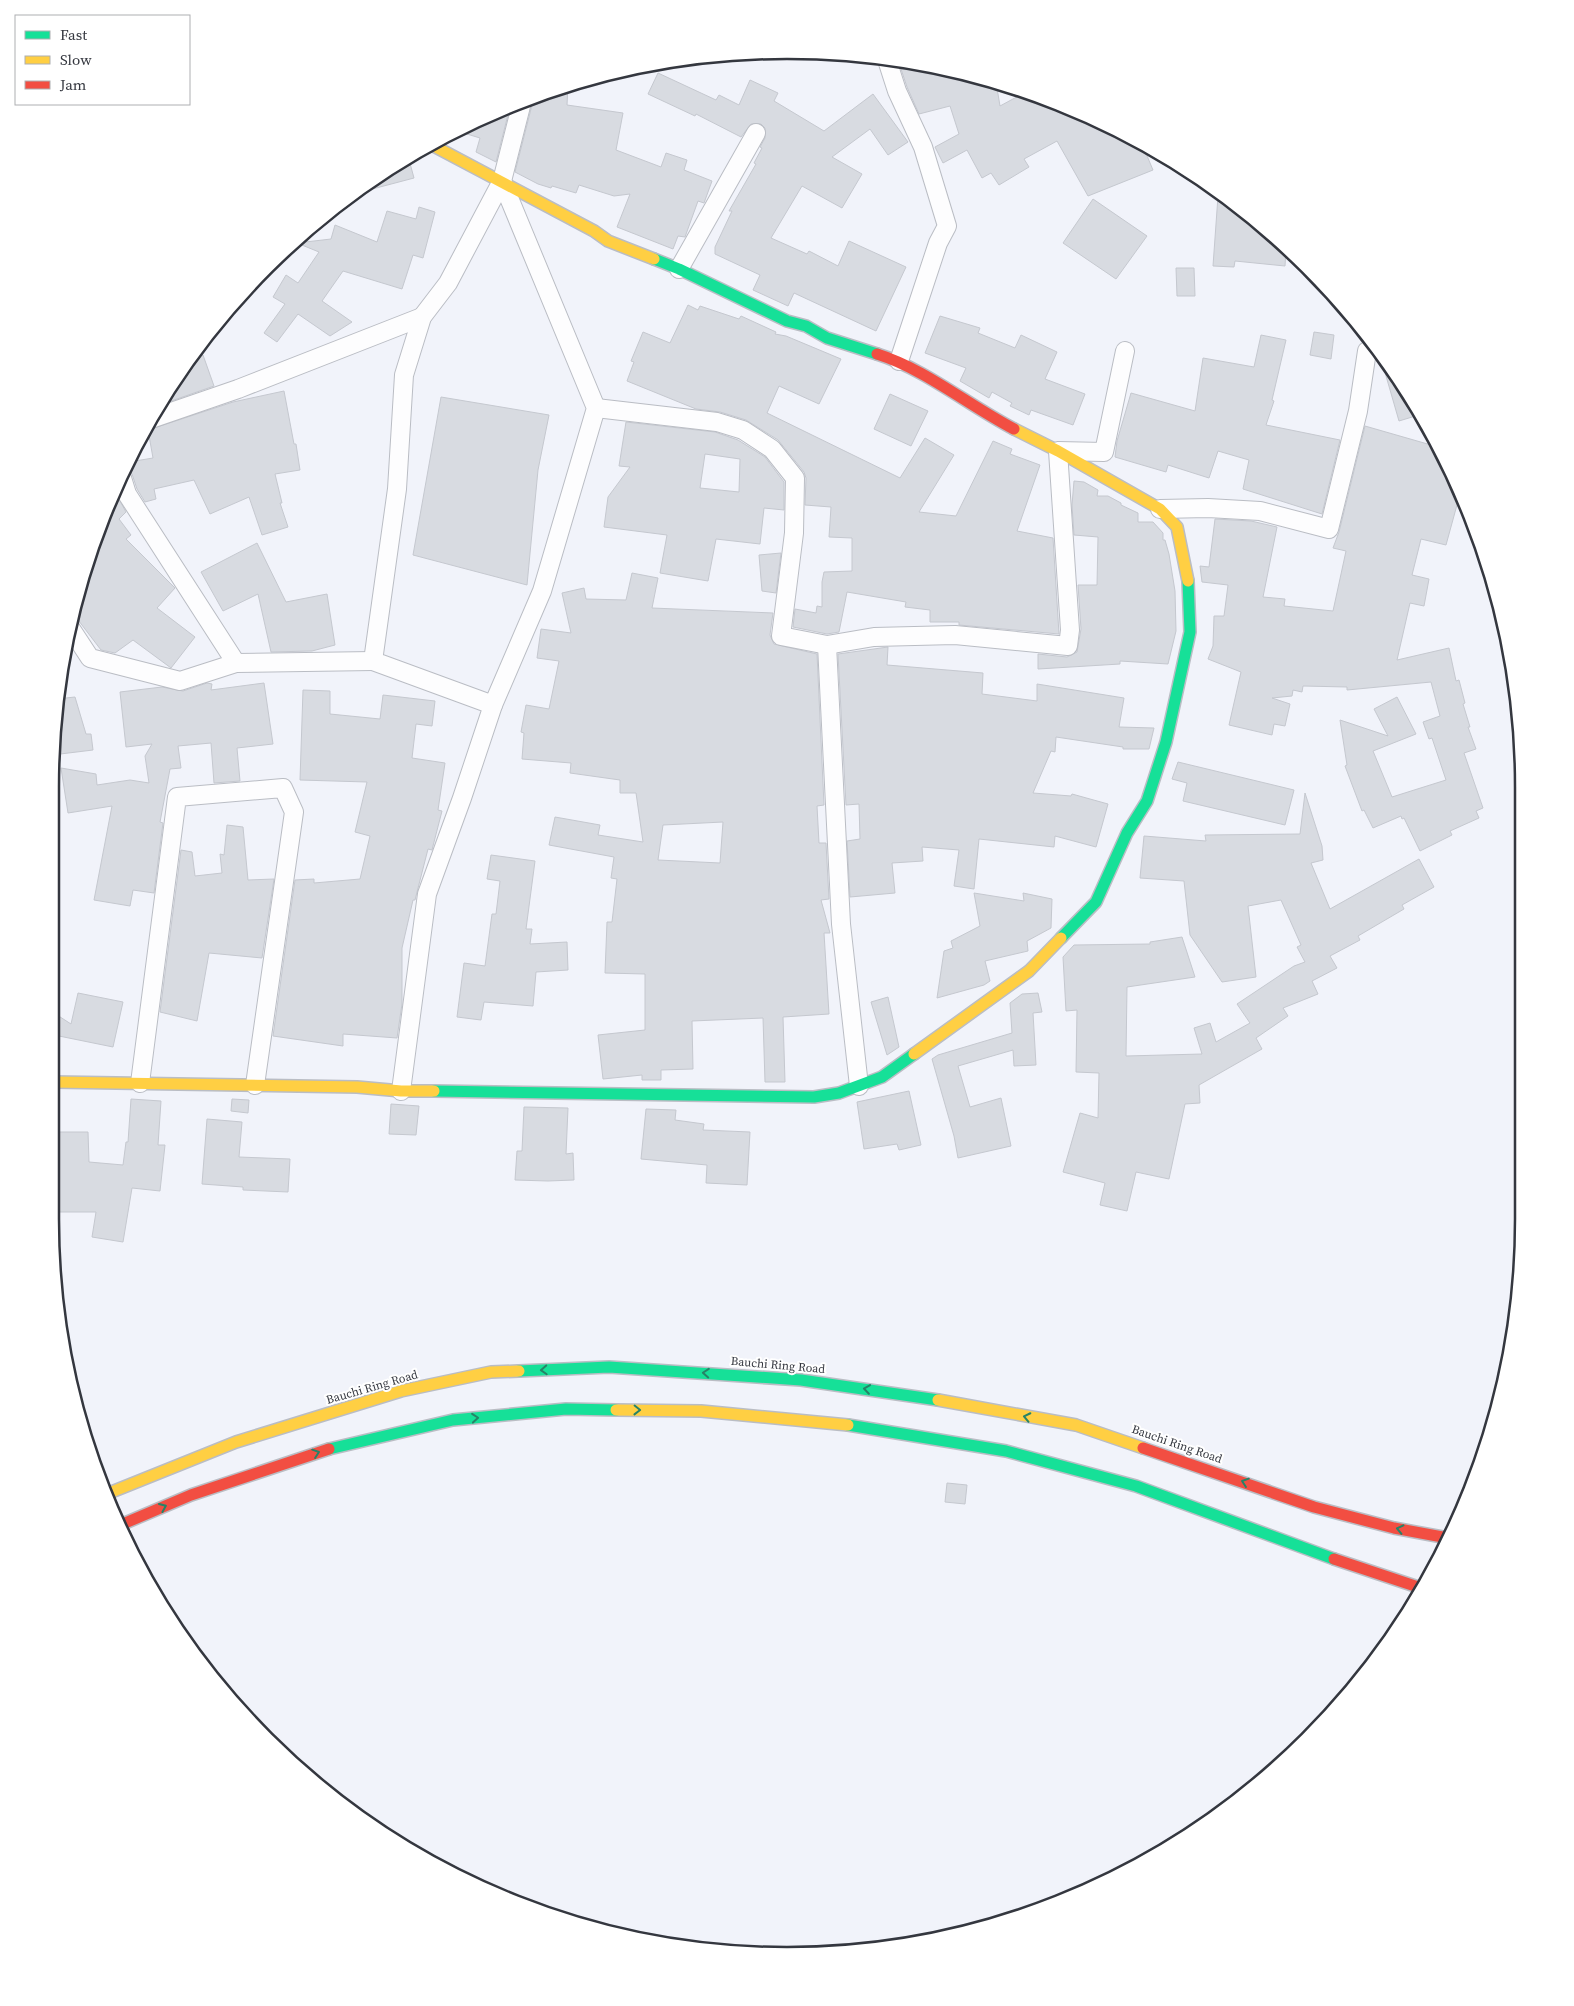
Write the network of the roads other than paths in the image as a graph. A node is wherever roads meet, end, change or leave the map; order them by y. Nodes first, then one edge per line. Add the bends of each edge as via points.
1 (890, 66) edge
2 (520, 109) edge
3 (756, 134) dead end
4 (438, 148) edge
5 (502, 181) junction
6 (679, 269) junction
7 (422, 317) junction
8 (1369, 350) edge
9 (1126, 351) dead end
10 (899, 361) junction
11 (596, 408) junction
12 (160, 416) edge
13 (1058, 451) junction
14 (124, 486) edge
15 (1160, 509) junction
16 (75, 636) edge
17 (827, 645) junction
18 (372, 660) junction
19 (236, 663) junction
20 (493, 705) junction
21 (59, 1082) edge
22 (140, 1083) junction
23 (255, 1085) junction
24 (859, 1086) junction
25 (402, 1091) junction
26 (112, 1492) edge
27 (126, 1523) edge
28 (1442, 1537) edge
29 (1416, 1586) edge

1 - 10 street via 897,91 923,147 947,226 938,242
2 - 5 street
3 - 6 street
4 - 5 main road
5 - 6 main road via 608,241
5 - 7 street via 448,283
5 - 11 street
6 - 10 main road via 787,322
7 - 12 street
7 - 18 street via 404,374 397,490
8 - 15 street via 1329,529 1260,511
9 - 13 street via 1104,452
10 - 13 main road via 989,416
11 - 17 street via 717,422 743,430 772,449 795,478 794,533 781,636
11 - 20 street via 542,591
13 - 15 main road
13 - 17 street via 1070,630 1068,646 955,635 874,636
14 - 19 street
15 - 24 main road via 1177,527 1184,551 1190,632 1166,742 1147,801 1127,833 1096,902 1029,971 882,1077
16 - 19 street via 90,658 180,681
17 - 24 street via 842,924
18 - 19 street
18 - 20 street
20 - 25 street via 427,894
21 - 22 main road
22 - 23 main road
22 - 23 street via 177,797 283,788 294,812
23 - 25 main road
24 - 25 main road via 814,1097
28 -> 26 main road, Bauchi Ring Road via 1314,1507 1076,1426 976,1406 801,1380 609,1367 491,1372 401,1391 236,1442
27 -> 29 main road via 191,1495 334,1447 453,1420 566,1409 701,1411 835,1423 1006,1451 1136,1486

